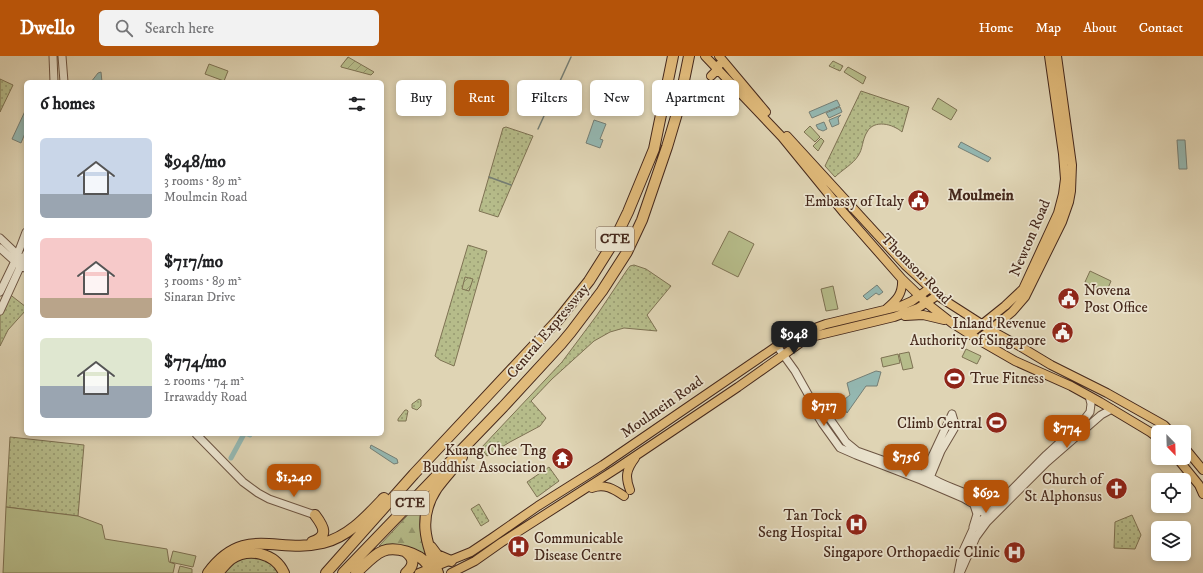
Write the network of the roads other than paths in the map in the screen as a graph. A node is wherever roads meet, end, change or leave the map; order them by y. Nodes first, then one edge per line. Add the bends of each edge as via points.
1 (54, 56) edge
2 (62, 56) edge
3 (673, 56) edge
4 (689, 56) edge
5 (705, 56) edge
6 (1049, 56) edge
7 (1057, 56) edge
8 (720, 57) edge
9 (718, 68) junction
10 (726, 77) junction
11 (53, 80) edge
12 (64, 80) edge
13 (0, 238) edge
14 (24, 246) edge
15 (0, 248) edge
16 (22, 261) edge
17 (902, 279) junction
18 (930, 288) junction
19 (0, 292) edge
20 (938, 295) junction
21 (920, 296) junction
22 (926, 302) junction
23 (0, 311) edge
24 (883, 311) junction
25 (894, 317) junction
26 (952, 323) junction
27 (982, 324) junction
28 (990, 329) junction
29 (970, 334) junction
30 (978, 340) junction
31 (777, 346) junction
32 (782, 355) junction
33 (1089, 396) junction
34 (1112, 409) junction
35 (1164, 425) edge
36 (1151, 433) edge
37 (198, 436) edge
38 (441, 445) junction
39 (466, 445) junction
40 (638, 454) junction
41 (1191, 455) edge
42 (1183, 465) edge
43 (1203, 470) edge
44 (926, 478) junction
45 (580, 492) junction
46 (1203, 494) edge
47 (1002, 500) junction
48 (980, 501) junction
49 (972, 502) junction
50 (315, 515) joint
51 (990, 516) junction
52 (973, 529) junction
53 (428, 544) junction
54 (306, 545) junction
55 (404, 550) junction
56 (451, 561) junction
57 (430, 571) edge
58 (208, 573) edge
59 (218, 573) edge
60 (284, 573) edge
61 (326, 573) edge
62 (343, 573) edge
63 (356, 573) edge
64 (406, 573) edge
65 (451, 573) edge
66 (959, 573) edge

1 - 11 street
2 - 12 street
3 - 38 highway, Central Expressway / CTE via 654,149 612,243 589,281 558,320
4 - 39 highway, Central Expressway / CTE via 667,147 642,220 627,252 572,332
5 - 9 main road, Thomson Road
6 - 27 main road, Newton Road via 1063,154 1063,194 1058,213 1024,289
7 - 28 main road, Newton Road via 1072,165 1069,202 1026,297
8 - 9 main road
8 - 18 main road, Thomson Road via 834,188 902,262
9 - 10 main road, Thomson Road
9 - 10 main road via 711,76
10 - 17 main road, Thomson Road via 782,136 844,213
13 - 16 street
14 - 16 street
15 - 16 street
16 - 19 street
16 - 23 street
17 - 21 main road, Thomson Road
17 - 24 main road via 903,288 899,297
18 - 20 main road, Thomson Road
18 - 21 main road, Moulmein Road
20 - 22 main road, Moulmein Road
20 - 27 main road, Thomson Road
21 - 22 main road, Thomson Road
21 - 24 main road, Moulmein Road via 901,306
22 - 25 main road, Moulmein Road
22 - 26 main road, Thomson Road
24 - 31 main road, Moulmein Road via 826,324
25 - 26 main road via 923,315
25 - 32 main road, Moulmein Road via 811,337
26 - 29 main road, Thomson Road
27 - 28 main road, Thomson Road
27 - 29 main road, Newton Road
28 - 30 main road
28 - 35 main road, Thomson Road via 1051,365
29 - 30 main road, Thomson Road
30 - 33 main road, Thomson Road via 1015,361
31 - 32 street
31 - 56 main road, Moulmein Road via 471,552
32 - 40 main road, Moulmein Road
32 - 44 street via 796,373 813,404 821,406 846,442 857,451
33 - 34 main road, Thomson Road
33 - 47 street via 1091,408 1087,416
34 - 36 main road, Thomson Road
34 - 51 street via 1100,415
37 - 50 street via 243,482 262,496
38 - 54 highway via 434,448 350,530 337,538
38 - 61 highway, Central Expressway / CTE
39 - 53 highway via 463,456 438,487 427,507 425,532
39 - 62 highway, Central Expressway / CTE
40 - 45 main road, Moulmein Road
40 - 45 main road via 627,474 627,493 604,486
41 - 43 main road
42 - 46 main road
44 - 44 street via 952,414 955,424
44 - 48 street
44 - 49 street
45 - 65 main road, Moulmein Road via 486,555
47 - 48 street
47 - 51 street
48 - 51 street
49 - 51 street
49 - 52 street via 977,512
50 - 54 highway via 324,530 323,536
51 - 52 street
51 - 66 street via 976,537
52 - 66 street via 962,553
53 - 56 highway via 437,555
53 - 57 highway
54 - 58 highway via 241,546 225,555
55 - 57 highway via 424,562
55 - 63 highway via 383,551
55 - 64 highway via 413,563
56 - 57 main road, Moulmein Road
59 - 60 highway via 232,559 252,553 272,558

